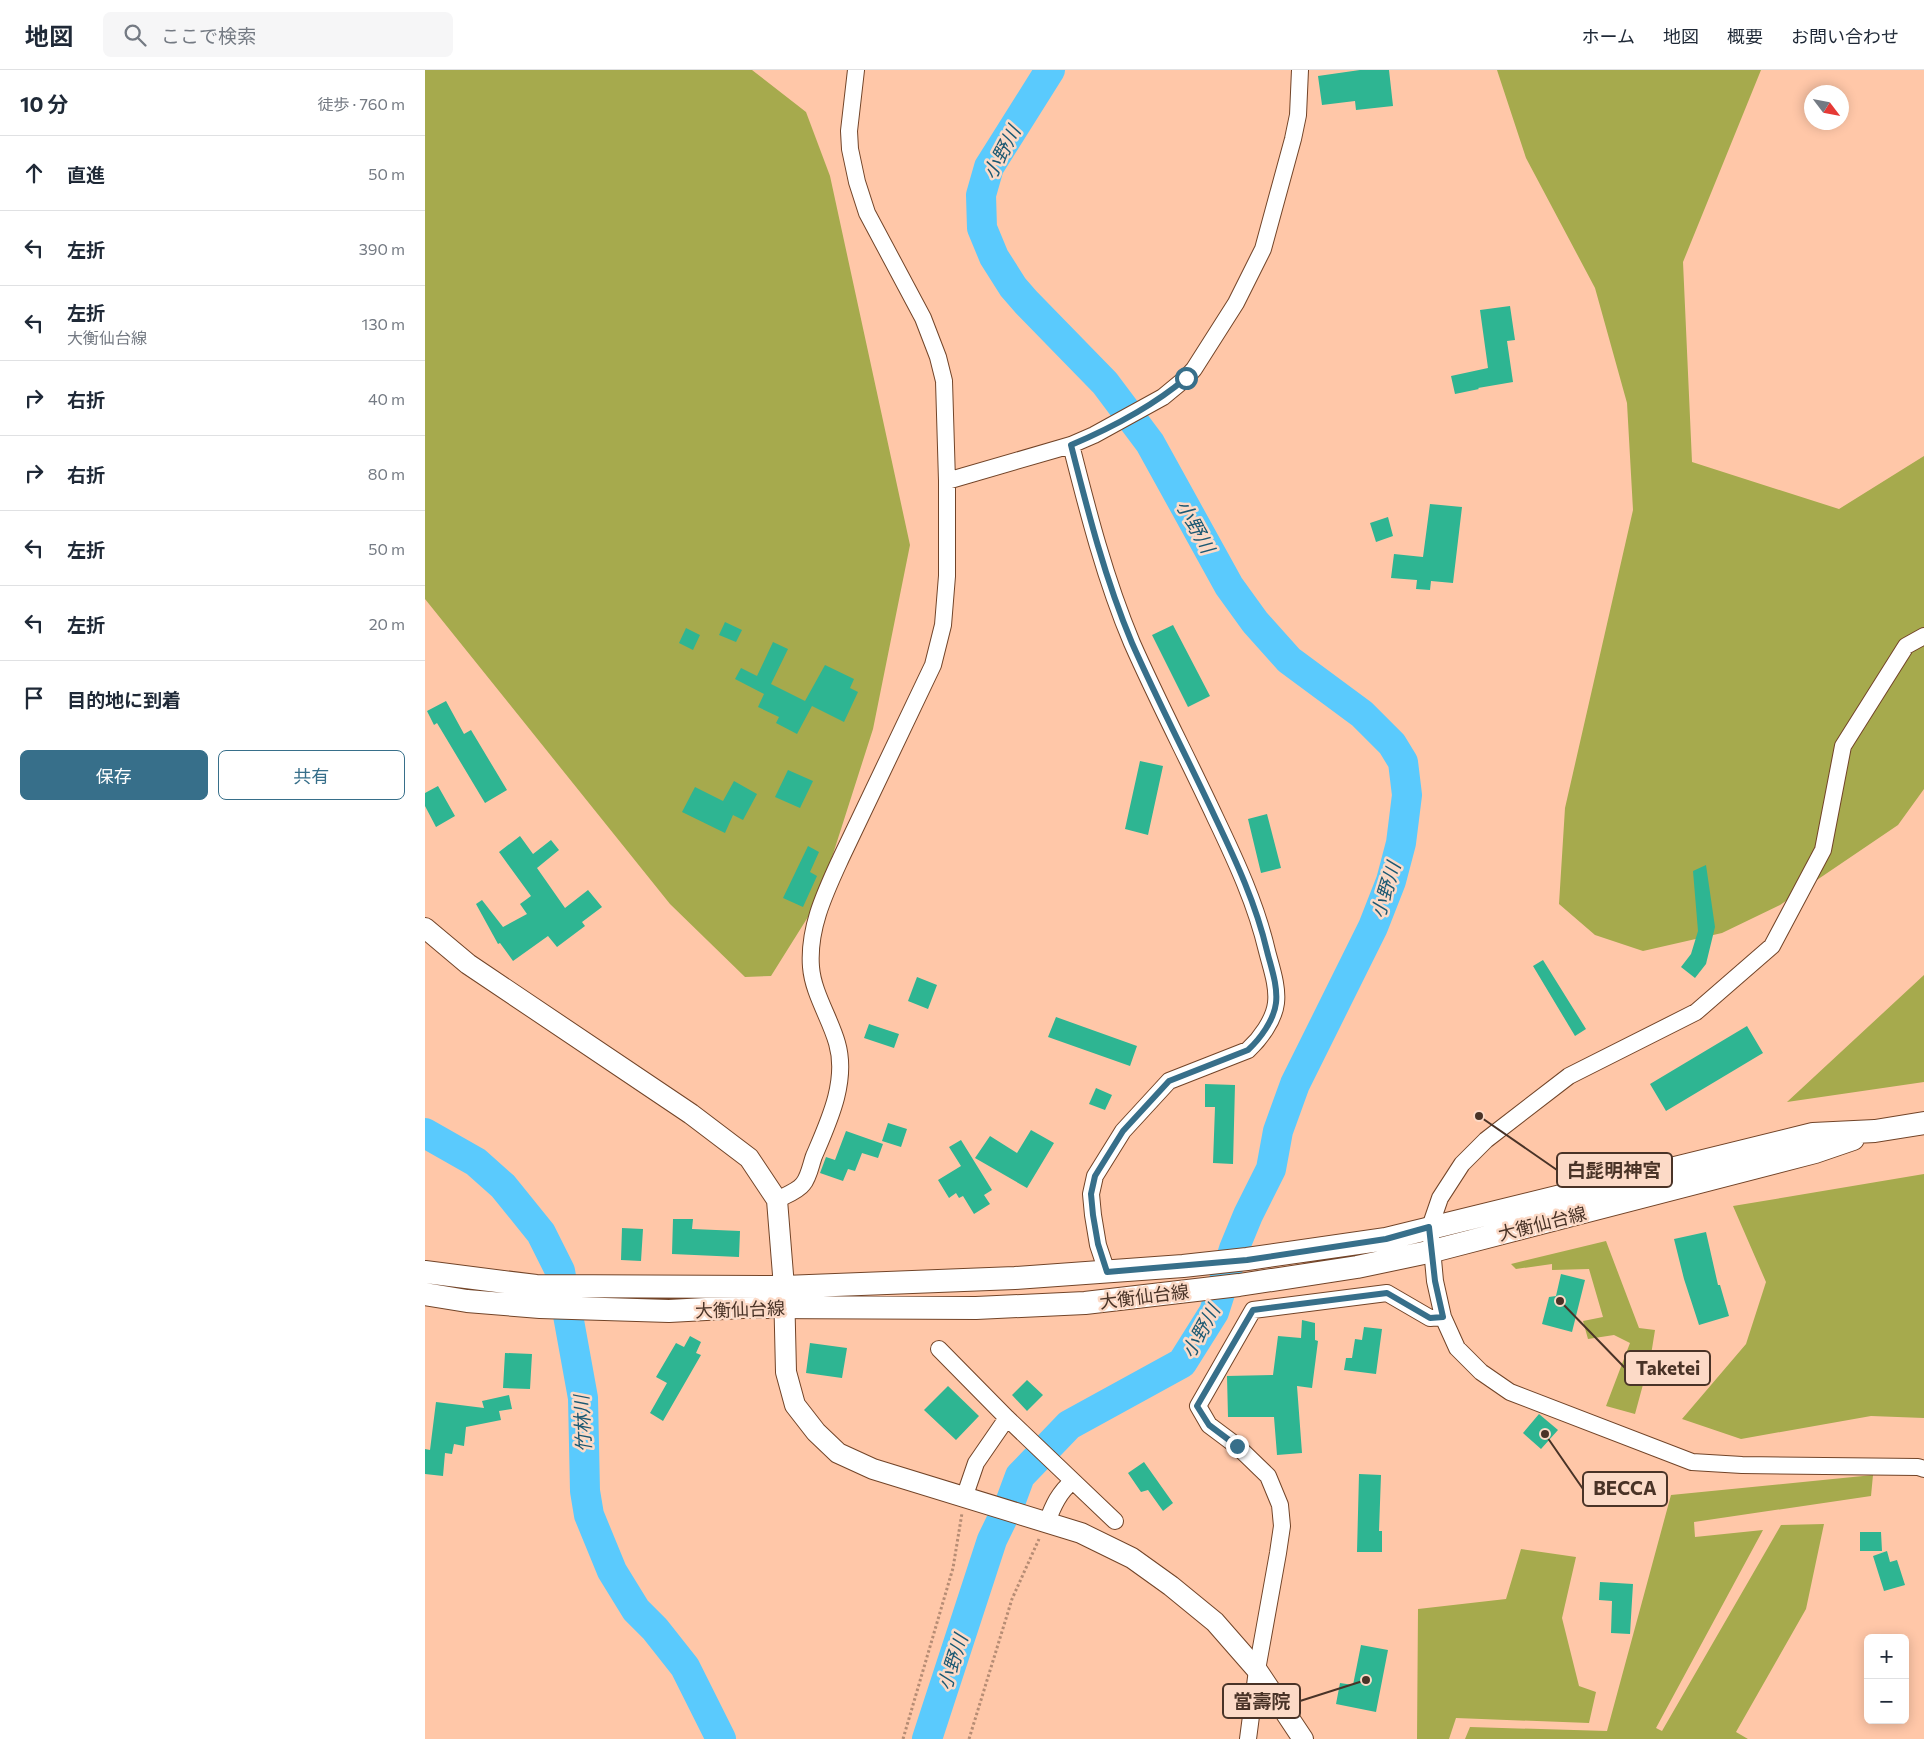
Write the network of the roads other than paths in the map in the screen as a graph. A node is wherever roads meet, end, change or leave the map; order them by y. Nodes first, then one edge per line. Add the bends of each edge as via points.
1 (856, 70) edge
2 (1300, 70) edge
3 (1071, 445) junction
4 (947, 481) junction
5 (1924, 636) edge
6 (425, 928) edge
7 (1924, 1123) edge
8 (1875, 1131) junction
9 (777, 1200) junction
10 (1429, 1227) junction
11 (1433, 1251) junction
12 (425, 1272) edge
13 (1107, 1272) junction
14 (425, 1294) edge
15 (538, 1297) junction
16 (784, 1297) junction
17 (1443, 1317) junction
18 (939, 1349) dead end
19 (1012, 1422) junction
20 (1924, 1469) edge
21 (1073, 1481) junction
22 (971, 1500) junction
23 (1040, 1520) junction
24 (1115, 1521) dead end
25 (1257, 1670) junction
26 (1248, 1739) edge
27 (1303, 1739) edge

1 - 4 street via 849,131 855,172 867,213 923,318 938,356 945,388
2 - 3 street via 1298,115 1263,249 1236,303 1194,369 1177,386 1105,430
3 - 4 street
3 - 13 street via 1103,565 1132,643 1239,868 1261,923 1274,977 1276,1002 1273,1016 1252,1047 1169,1081 1123,1131 1109,1153 1095,1176 1091,1194 1098,1244
4 - 9 street via 947,576 936,657 826,890 813,931 811,969 837,1043 841,1066 839,1084 827,1126 803,1185
5 - 10 street via 1906,646 1843,746 1823,850 1772,946 1696,1012 1569,1076 1486,1140 1461,1164 1440,1198
6 - 9 street via 469,964 713,1130 749,1158
7 - 8 main road, 大衡仙台線
8 - 10 main road, 大衡仙台線 via 1813,1134
8 - 11 main road, 大衡仙台線 via 1815,1152
9 - 16 street
10 - 11 street
10 - 13 main road, 大衡仙台線 via 1386,1239 1247,1260
11 - 16 main road, 大衡仙台線 via 1357,1267 1239,1285 1085,1303 976,1308
11 - 17 street via 1435,1281
12 - 15 main road, 大衡仙台線
13 - 16 main road, 大衡仙台線
14 - 15 main road, 大衡仙台線 via 467,1301
15 - 16 main road, 大衡仙台線
16 - 22 street via 786,1372 795,1405 816,1432 839,1453 873,1469
17 - 20 street via 1457,1348 1481,1372 1510,1392 1692,1462
17 - 25 street via 1430,1318 1387,1293 1253,1310 1197,1406 1209,1425 1268,1476 1280,1505 1279,1554
18 - 19 street
19 - 21 street
19 - 22 street via 976,1463
21 - 23 street
21 - 24 street
22 - 23 street
23 - 25 street via 1098,1541 1140,1563 1215,1622
25 - 26 street
25 - 27 street

